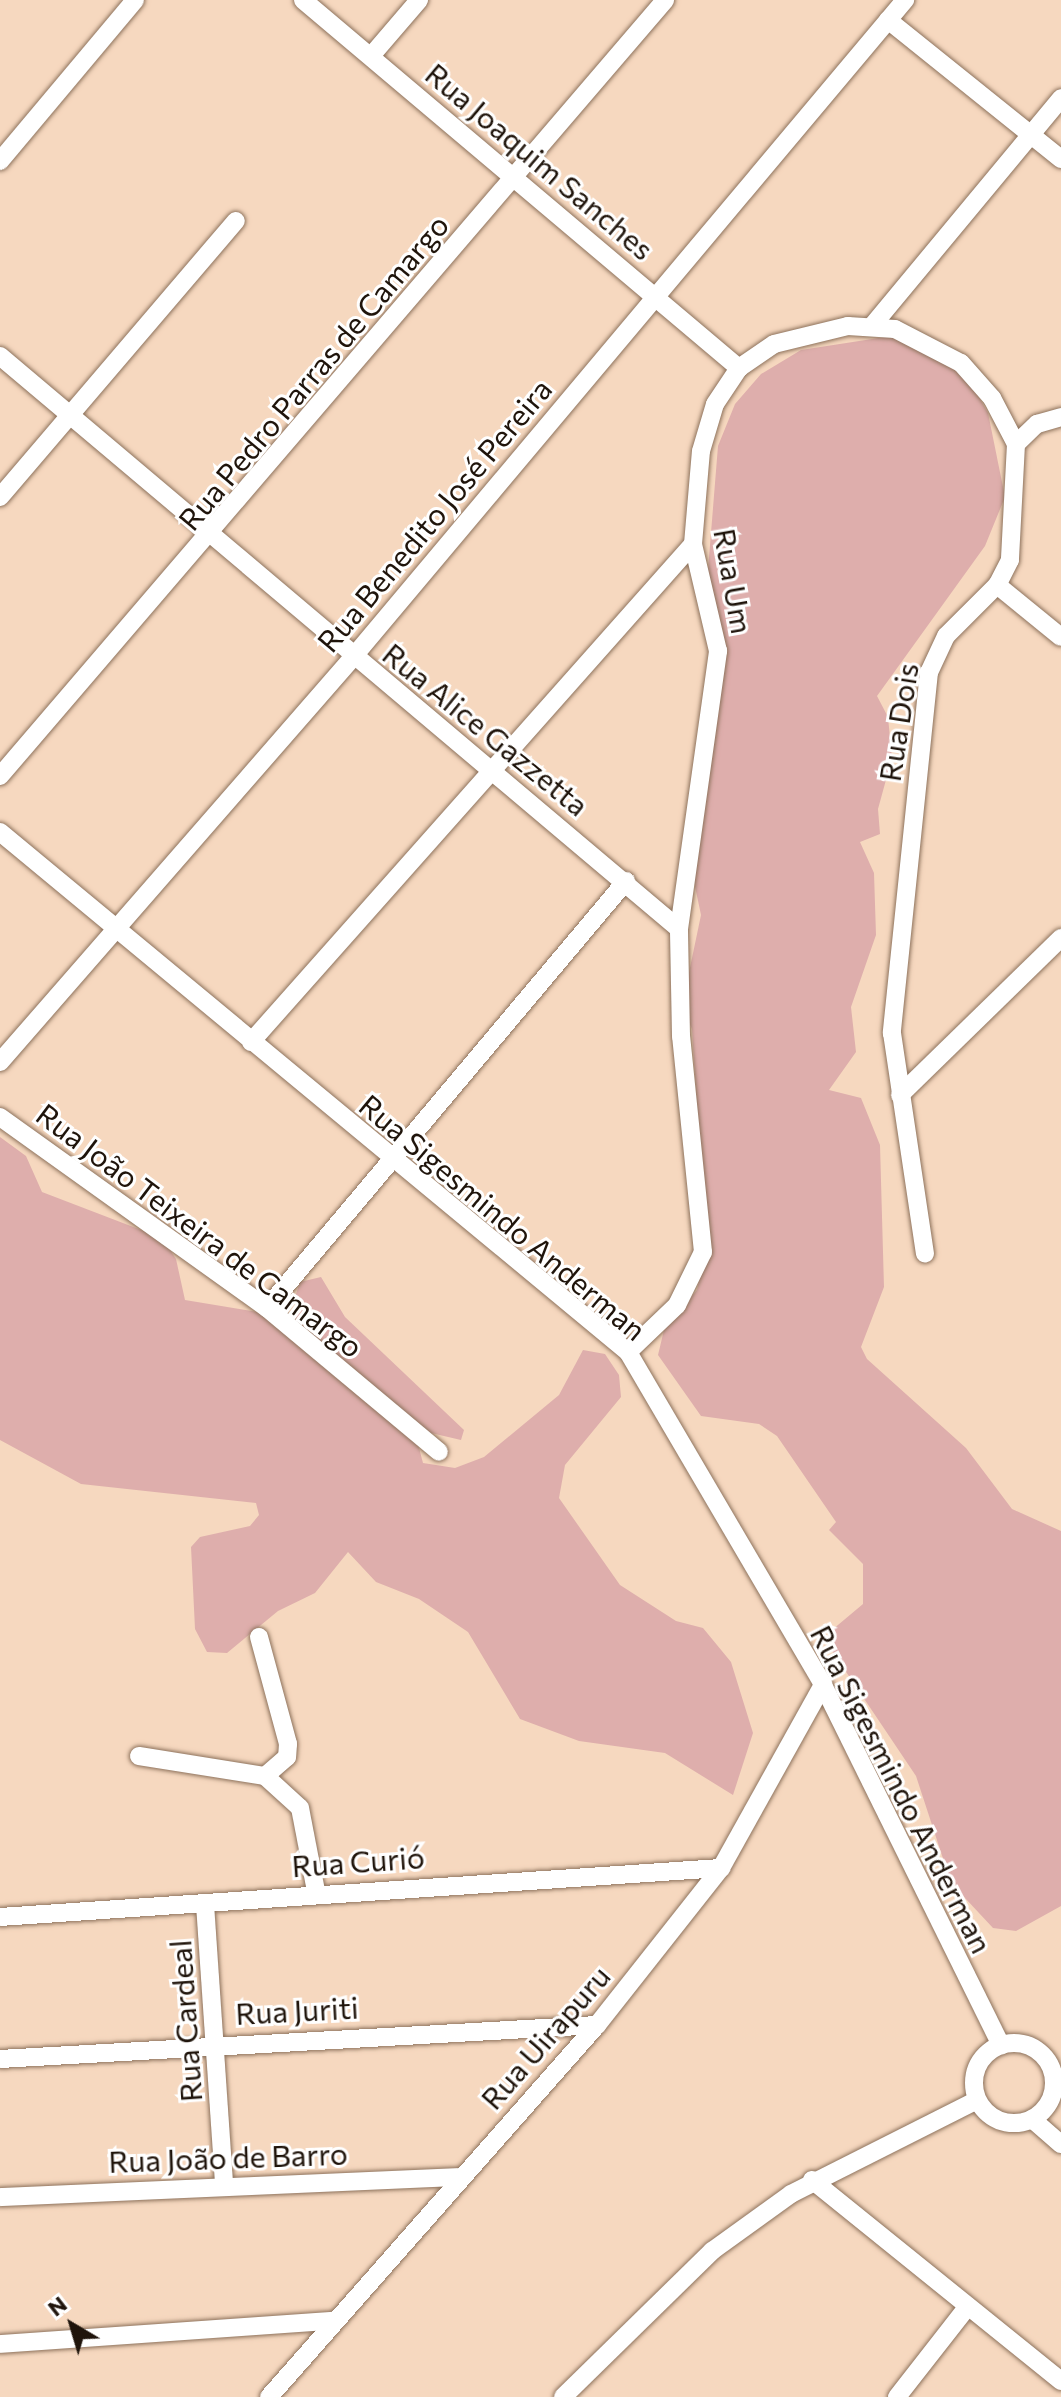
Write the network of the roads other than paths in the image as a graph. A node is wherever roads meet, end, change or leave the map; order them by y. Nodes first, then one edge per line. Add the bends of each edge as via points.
1 (135, 0) edge
2 (303, 0) edge
3 (419, 0) edge
4 (665, 0) edge
5 (905, 0) edge
6 (888, 20) junction
7 (371, 56) junction
8 (1061, 98) edge
9 (1030, 133) junction
10 (1061, 159) edge
11 (0, 161) edge
12 (514, 177) junction
13 (236, 221) dead end
14 (656, 294) junction
15 (848, 326) joint
16 (872, 326) junction
17 (0, 356) edge
18 (739, 368) junction
19 (70, 417) junction
20 (1061, 417) edge
21 (1016, 444) junction
22 (0, 497) edge
23 (212, 535) junction
24 (693, 544) junction
25 (997, 585) junction
26 (1061, 637) edge
27 (354, 656) junction
28 (494, 769) junction
29 (0, 776) edge
30 (0, 832) edge
31 (626, 881) junction
32 (116, 921) junction
33 (679, 929) junction
34 (1061, 938) edge
35 (251, 1042) junction
36 (0, 1062) edge
37 (900, 1095) junction
38 (0, 1117) edge
39 (392, 1160) junction
40 (925, 1254) dead end
41 (267, 1308) junction
42 (628, 1352) junction
43 (439, 1452) dead end
44 (259, 1637) dead end
45 (823, 1685) junction
46 (139, 1756) dead end
47 (265, 1776) junction
48 (721, 1868) junction
49 (316, 1891) junction
50 (205, 1904) junction
51 (0, 1917) edge
52 (597, 2025) junction
53 (216, 2041) junction
54 (1001, 2045) junction
55 (0, 2059) edge
56 (1057, 2073) edge
57 (977, 2100) junction
58 (1032, 2119) junction
59 (1061, 2144) edge
60 (458, 2177) junction
61 (812, 2180) junction
62 (224, 2182) junction
63 (0, 2197) edge
64 (968, 2306) junction
65 (332, 2321) junction
66 (0, 2344) edge
67 (1061, 2381) edge
68 (269, 2397) edge
69 (563, 2397) edge
70 (897, 2397) edge

1 - 11 street
2 - 7 street, Rua Joaquim Sanches
3 - 7 street
4 - 12 street, Rua Pedro Parras de Camargo
5 - 6 street, Rua Benedito José Pereira
6 - 9 street
6 - 14 street, Rua Benedito José Pereira
7 - 12 street, Rua Joaquim Sanches
8 - 9 street
9 - 10 street
9 - 16 street
12 - 14 street, Rua Joaquim Sanches
12 - 23 street, Rua Pedro Parras de Camargo
13 - 19 street
14 - 18 street, Rua Joaquim Sanches
14 - 27 street, Rua Benedito José Pereira
15 - 16 street, Rua Dois
15 - 18 street, Rua Um via 774,344
16 - 21 street, Rua Dois via 923,338 961,363 992,398
17 - 19 street, Rua Alice Gazzetta
18 - 24 street, Rua Um via 715,404 701,451
19 - 22 street
19 - 23 street, Rua Alice Gazzetta
20 - 21 street via 1037,424
21 - 25 street, Rua Dois via 1016,532
23 - 27 street, Rua Alice Gazzetta
23 - 29 street, Rua Pedro Parras de Camargo
24 - 28 street
24 - 33 street, Rua Um via 718,651
25 - 26 street
25 - 37 street, Rua Dois via 946,636 929,672 894,999
27 - 28 street, Rua Alice Gazzetta
27 - 32 street, Rua Benedito José Pereira
28 - 31 street, Rua Alice Gazzetta
28 - 35 street
30 - 32 street, Rua Sigesmindo Anderman
31 - 33 street, Rua Alice Gazzetta
31 - 39 street
32 - 35 street, Rua Sigesmindo Anderman
32 - 36 street, Rua Benedito José Pereira
33 - 42 street, Rua Um via 681,1036 703,1252 677,1305
34 - 37 street
35 - 39 street, Rua Sigesmindo Anderman
37 - 40 street, Rua Dois
38 - 41 street, Rua João Teixeira de Camargo
39 - 41 street
39 - 42 street, Rua Sigesmindo Anderman
41 - 43 street, Rua João Teixeira de Camargo
42 - 45 street, Rua Sigesmindo Anderman
44 - 47 street via 288,1744 287,1757
45 - 48 street, Rua Uirapuru
45 - 54 street, Rua Sigesmindo Anderman
46 - 47 street
47 - 49 street via 300,1808
48 - 49 street, Rua Curió
48 - 52 street, Rua Uirapuru
49 - 50 street, Rua Curió
50 - 51 street, Rua Curió
50 - 53 street, Rua Cardeal
52 - 53 street, Rua Juriti
52 - 60 street, Rua Uirapuru
53 - 55 street, Rua Juriti
53 - 62 street, Rua Cardeal
54 - 56 street via 1039,2052
54 - 57 street via 980,2061
56 - 58 street via 1050,2100
57 - 58 street via 1007,2123
57 - 61 street
58 - 59 street
60 - 62 street, Rua João de Barro
60 - 65 street, Rua Uirapuru
61 - 64 street
61 - 69 street via 712,2251
62 - 63 street, Rua João de Barro
64 - 67 street
64 - 70 street
65 - 66 street
65 - 68 street, Rua Uirapuru

